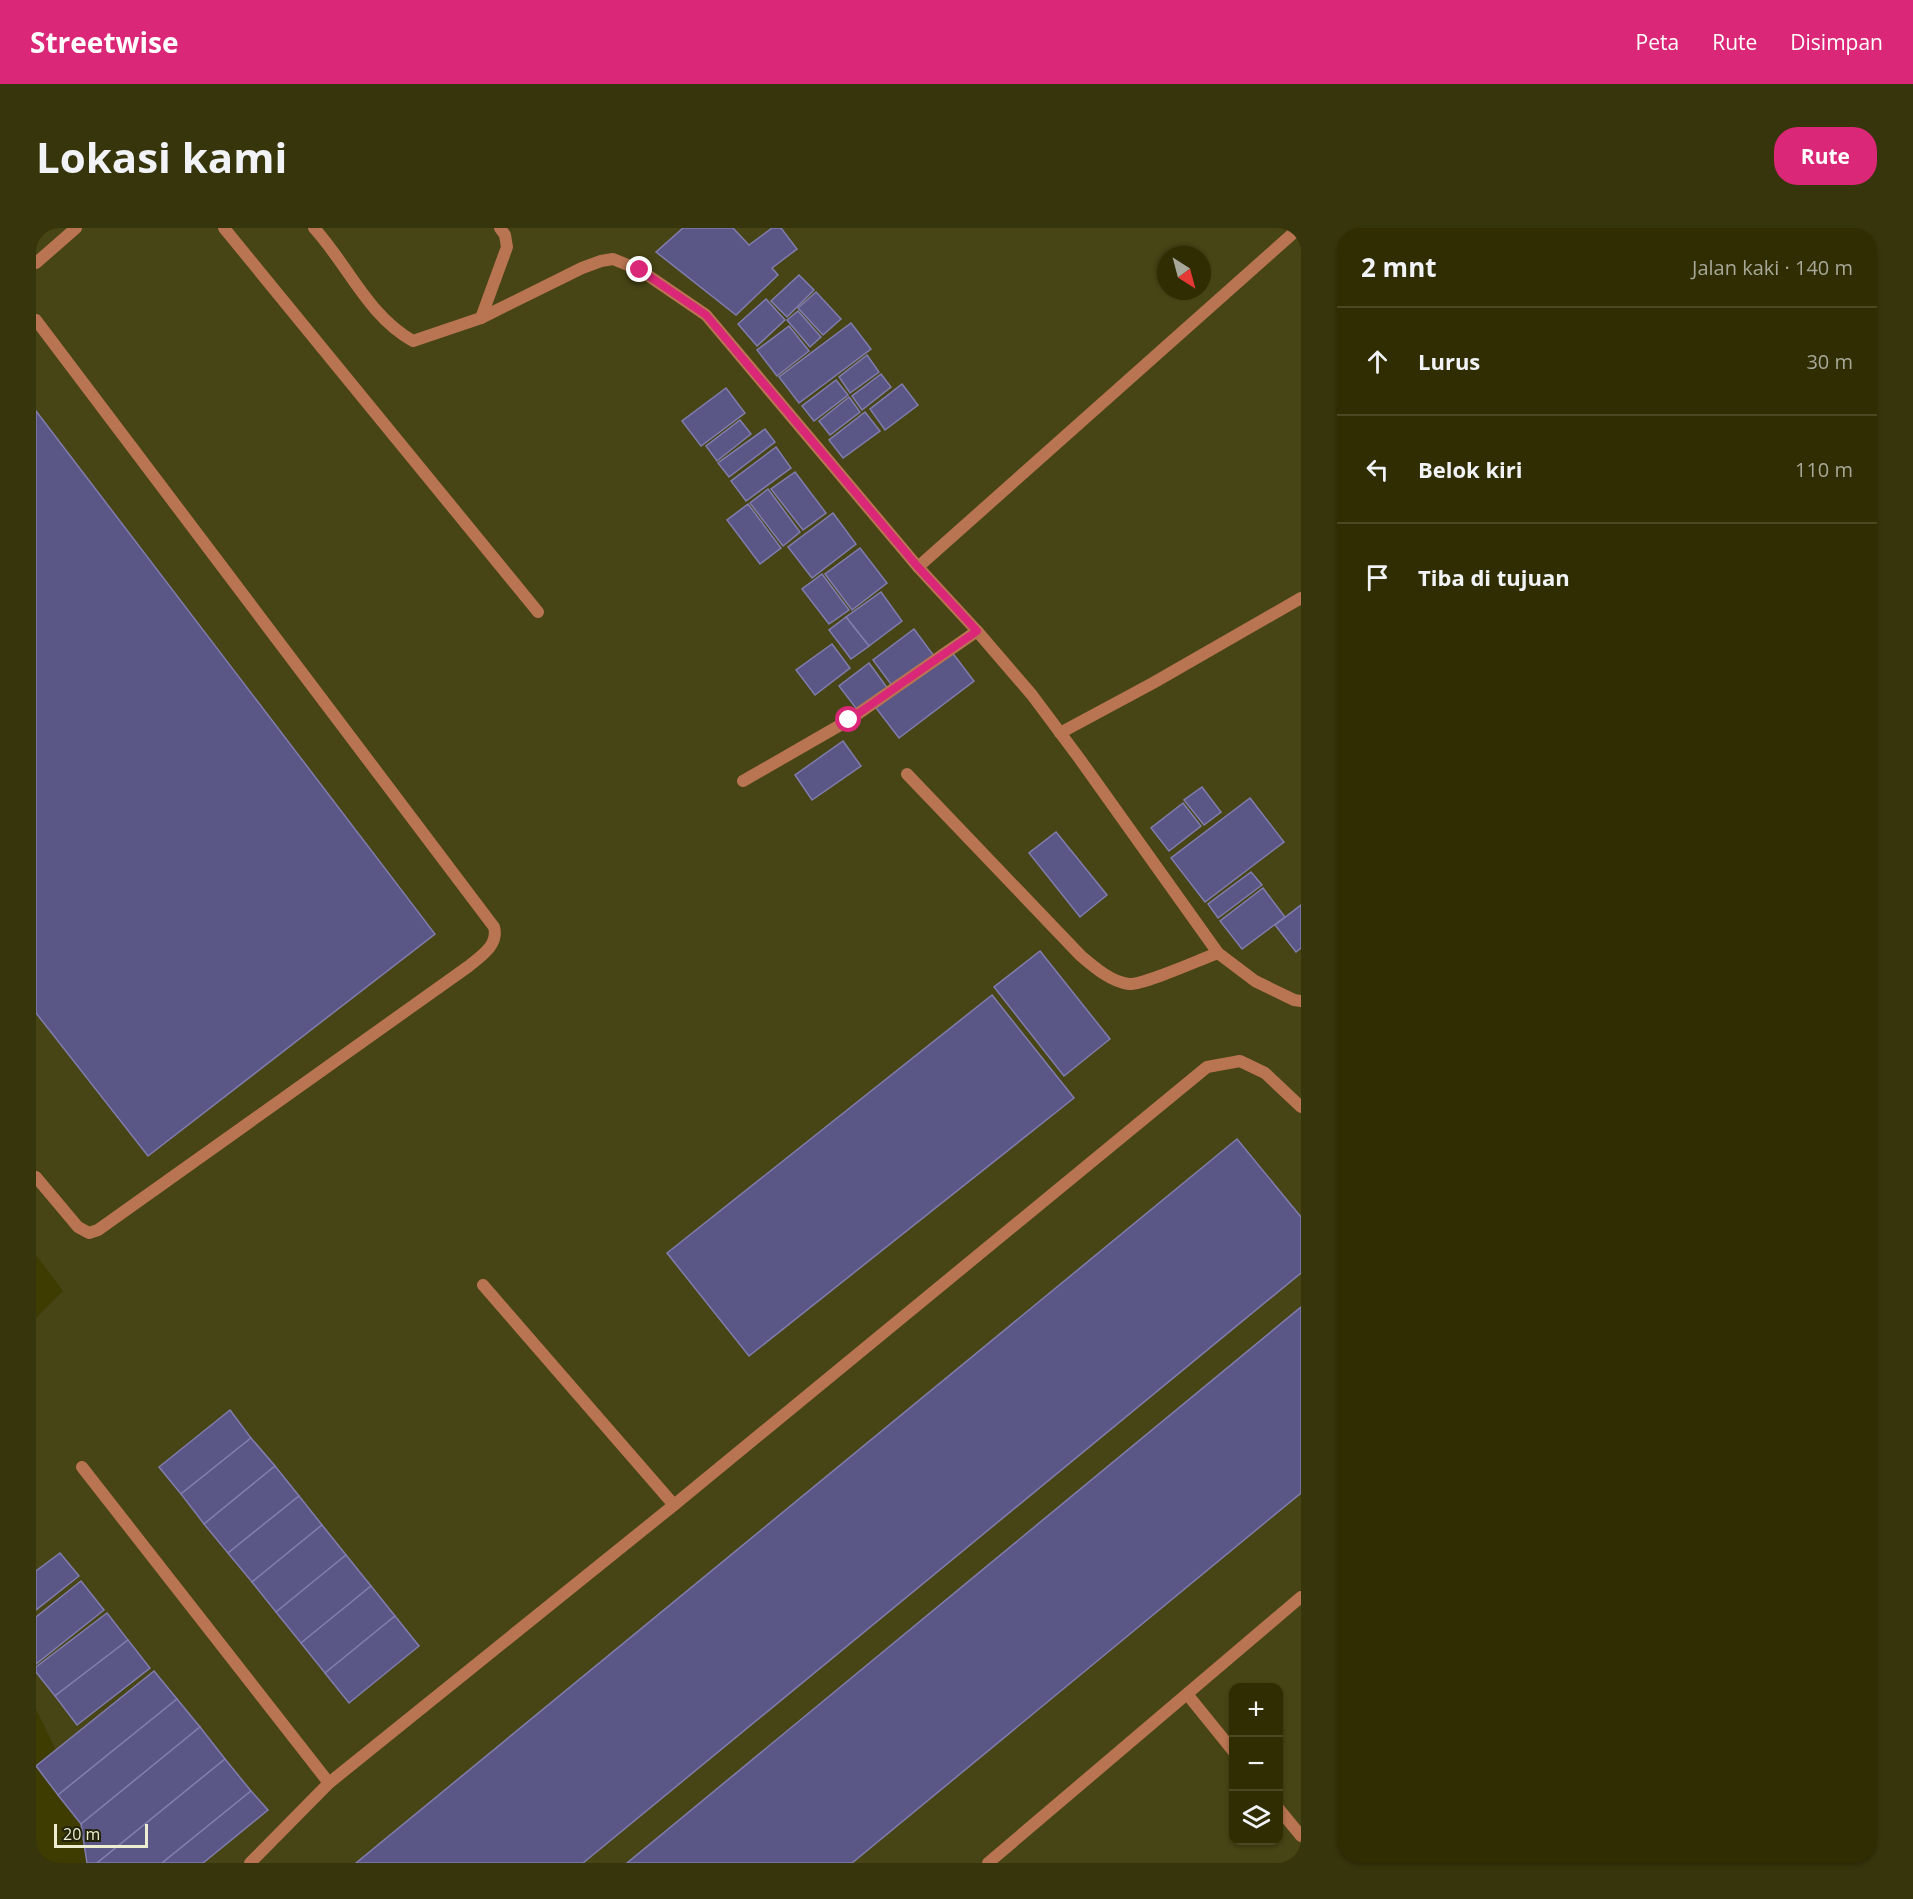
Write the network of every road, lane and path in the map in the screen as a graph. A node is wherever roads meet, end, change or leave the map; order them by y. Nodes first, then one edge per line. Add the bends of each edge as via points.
1 (76, 228) edge
2 (224, 228) edge
3 (314, 228) edge
4 (500, 228) edge
5 (1299, 228) edge
6 (36, 263) edge
7 (481, 318) junction
8 (36, 320) edge
9 (918, 567) junction
10 (1301, 598) edge
11 (538, 612) dead end
12 (977, 631) junction
13 (1060, 733) junction
14 (907, 774) dead end
15 (743, 781) dead end
16 (1218, 953) junction
17 (1301, 1001) edge
18 (1301, 1107) edge
19 (36, 1176) edge
20 (483, 1286) dead end
21 (82, 1467) dead end
22 (674, 1505) junction
23 (1301, 1598) edge
24 (1188, 1695) junction
25 (1229, 1747) edge
26 (329, 1783) junction
27 (1283, 1814) edge
28 (1301, 1836) edge
29 (250, 1863) edge
30 (988, 1863) edge

1 - 6 lane
2 - 11 lane
3 - 7 lane via 353,283 398,333 413,341
4 - 7 lane via 507,248
5 - 9 lane
7 - 9 lane via 600,261 614,260 640,270 706,315
8 - 19 lane via 495,933 486,952 469,966 99,1230 89,1233 78,1227
9 - 12 lane
10 - 13 lane
12 - 13 lane
12 - 15 lane via 849,720
13 - 16 lane
14 - 16 lane via 1081,956 1104,974 1130,984
16 - 17 lane via 1264,986
18 - 22 lane via 1265,1073 1240,1061 1207,1067
20 - 22 lane
21 - 26 lane
22 - 26 lane
23 - 24 lane
24 - 25 lane
24 - 30 lane
26 - 29 lane
27 - 28 lane

